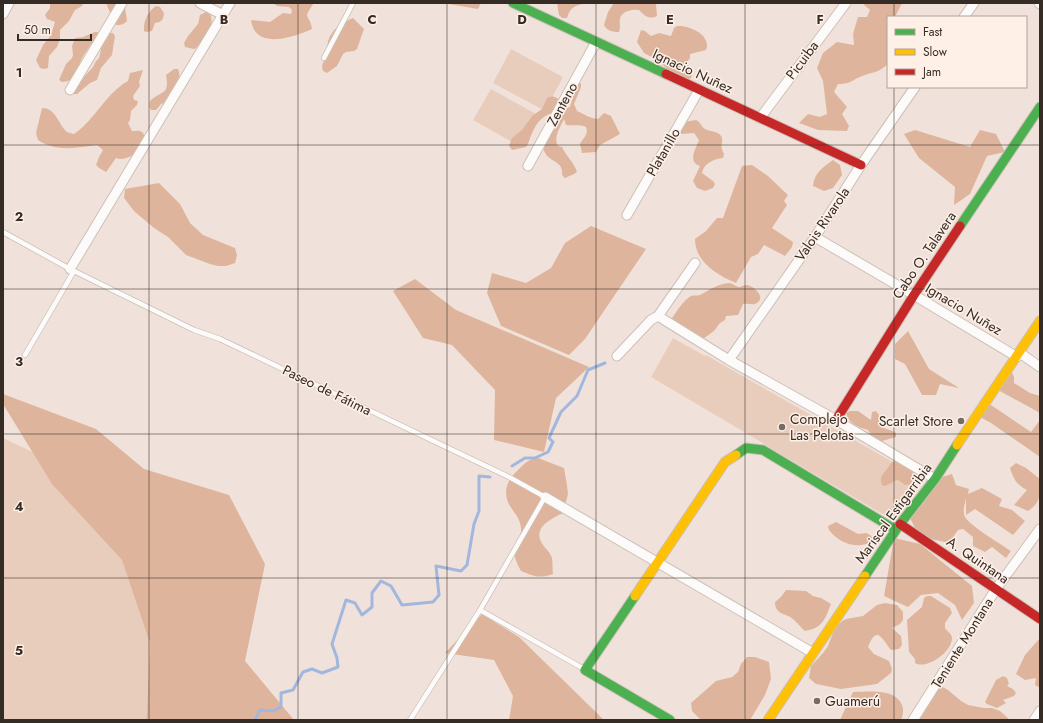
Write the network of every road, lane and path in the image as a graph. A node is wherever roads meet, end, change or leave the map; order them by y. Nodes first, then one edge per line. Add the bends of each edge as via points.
1 (9, 3) edge
2 (122, 3) edge
3 (200, 3) edge
4 (230, 3) edge
5 (353, 3) edge
6 (514, 3) edge
7 (846, 3) edge
8 (974, 3) edge
9 (3, 14) edge
10 (223, 15) junction
11 (965, 16) edge
12 (596, 42) junction
13 (324, 58) dead end
14 (914, 88) edge
15 (70, 90) dead end
16 (699, 90) junction
17 (1040, 107) edge
18 (760, 118) junction
19 (861, 165) junction
20 (528, 166) dead end
21 (627, 214) dead end
22 (3, 232) edge
23 (814, 237) junction
24 (695, 263) dead end
25 (72, 270) junction
26 (914, 295) junction
27 (658, 316) junction
28 (1040, 321) edge
29 (25, 355) dead end
30 (1018, 355) junction
31 (617, 356) dead end
32 (729, 360) junction
33 (1040, 367) edge
34 (836, 420) junction
35 (935, 479) junction
36 (545, 497) junction
37 (898, 527) junction
38 (1040, 528) edge
39 (657, 563) junction
40 (996, 589) junction
41 (480, 610) junction
42 (1040, 619) edge
43 (813, 653) junction
44 (586, 670) junction
45 (1040, 711) edge
46 (410, 720) edge
47 (670, 720) edge
48 (768, 720) edge
49 (913, 720) edge
50 (1034, 720) edge

1 - 9 street
2 - 15 street
3 - 10 street
4 - 10 street
5 - 13 lane
6 - 12 street, Ignacio Nuñez
7 - 18 street, Picuiba
8 - 11 street
10 - 25 street
12 - 16 street, Ignacio Nuñez
12 - 20 street, Zenteno
14 - 19 street, Valois Rivarola
16 - 18 street, Ignacio Nuñez
16 - 21 street, Platanillo
17 - 26 street, Cabo O. Talavera
18 - 19 street, Ignacio Nuñez
19 - 23 street, Valois Rivarola
22 - 25 lane, Paseo de Fátima
23 - 26 street, Ignacio Nuñez
23 - 32 street, Valois Rivarola
24 - 27 street
25 - 29 lane
25 - 36 lane, Paseo de Fátima via 509,477
26 - 30 street, Ignacio Nuñez
26 - 34 street, Cabo O. Talavera
27 - 31 street via 651,320
27 - 32 street
28 - 30 street, Mariscal Estigarribia
30 - 33 street, Ignacio Nuñez
30 - 35 street, Mariscal Estigarribia
32 - 34 street
34 - 35 street
35 - 37 street, Mariscal Estigarribia
36 - 39 street, Paseo de Fátima
36 - 41 lane
37 - 39 street, A. Quintana via 762,450 746,448 725,462
37 - 40 street, A. Quintana
37 - 43 street, Mariscal Estigarribia
38 - 40 street, Teniente Montana
39 - 43 street, Paseo de Fátima
39 - 44 street, A. Quintana
40 - 42 street, A. Quintana
40 - 49 street, Teniente Montana
41 - 44 lane
41 - 46 lane
43 - 48 street, Mariscal Estigarribia
44 - 47 street
45 - 50 street

